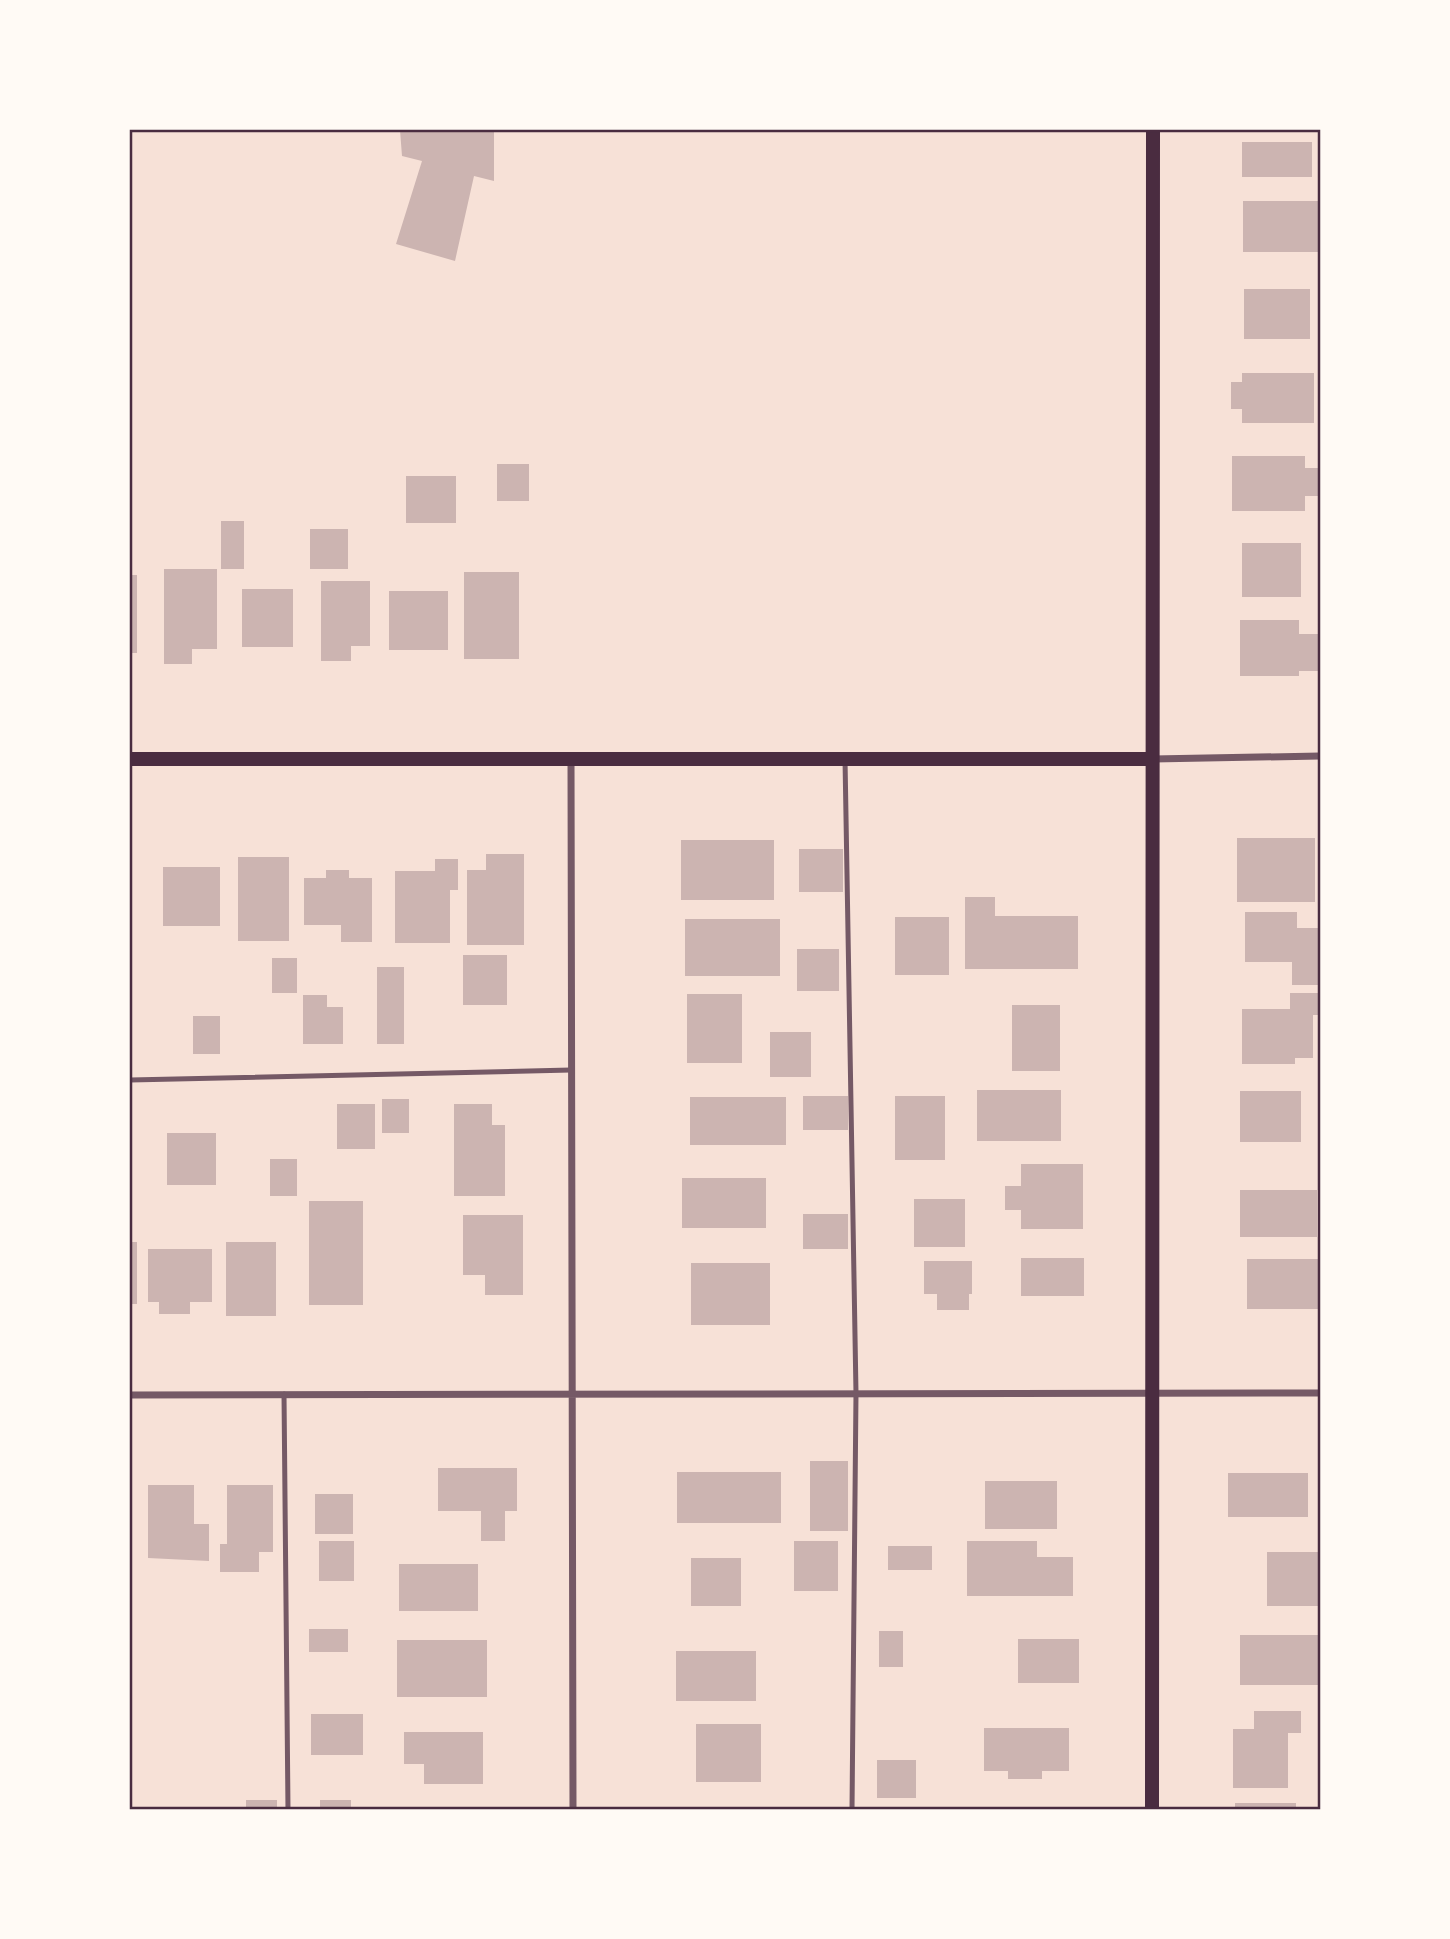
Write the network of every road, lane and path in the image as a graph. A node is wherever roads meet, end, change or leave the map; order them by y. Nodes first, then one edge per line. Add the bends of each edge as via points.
1 (1153, 130) edge
2 (1321, 757) edge
3 (130, 759) edge
4 (571, 759) junction
5 (845, 759) junction
6 (1152, 759) junction
7 (571, 1070) junction
8 (130, 1080) edge
9 (856, 1393) junction
10 (1152, 1393) junction
11 (1321, 1393) edge
12 (284, 1394) junction
13 (572, 1394) junction
14 (130, 1395) edge
15 (288, 1810) edge
16 (573, 1810) edge
17 (852, 1810) edge
18 (1152, 1810) edge

1 - 6 main road
2 - 6 street
3 - 4 main road
4 - 5 main road
4 - 7 street
5 - 6 main road
5 - 9 lane
6 - 10 main road
7 - 8 lane
7 - 13 street
9 - 10 street
9 - 13 street
9 - 17 lane
10 - 11 street
10 - 18 main road
12 - 13 street
12 - 14 street
12 - 15 lane
13 - 16 street

